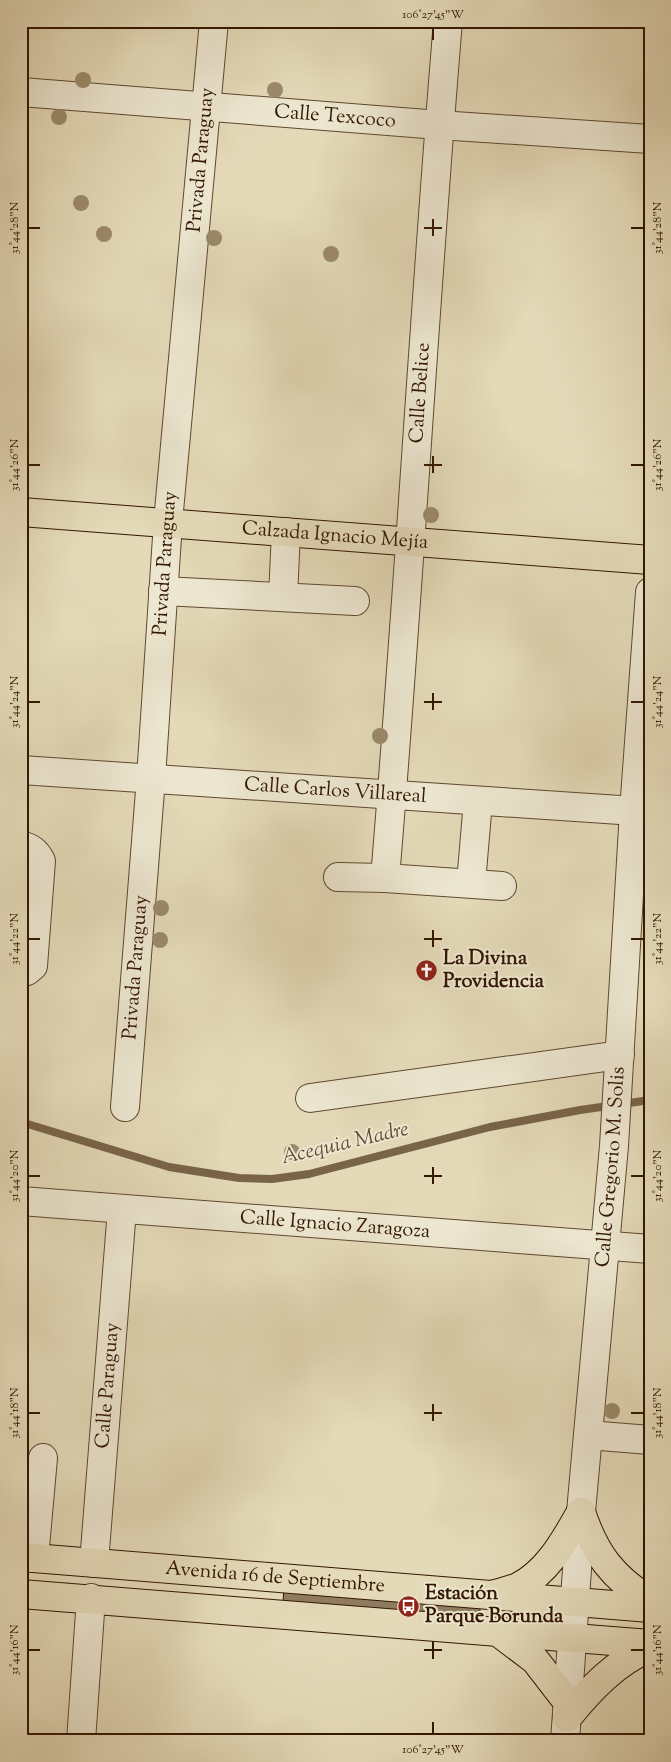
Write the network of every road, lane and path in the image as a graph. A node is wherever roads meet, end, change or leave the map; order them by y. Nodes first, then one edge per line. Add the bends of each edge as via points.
1 (214, 21) edge
2 (448, 21) edge
3 (21, 92) edge
4 (207, 107) junction
5 (439, 125) junction
6 (650, 139) edge
7 (21, 512) edge
8 (168, 522) junction
9 (286, 532) junction
10 (411, 542) junction
11 (650, 560) edge
12 (163, 591) junction
13 (650, 592) edge
14 (283, 597) junction
15 (356, 601) dead end
16 (21, 770) edge
17 (151, 778) junction
18 (392, 796) junction
19 (478, 801) junction
20 (642, 812) edge
21 (21, 845) edge
22 (338, 876) dead end
23 (385, 878) junction
24 (471, 883) junction
25 (502, 886) dead end
26 (21, 973) edge
27 (619, 1067) junction
28 (310, 1098) dead end
29 (125, 1106) dead end
30 (21, 1201) edge
31 (122, 1209) junction
32 (605, 1245) junction
33 (650, 1249) edge
34 (588, 1435) junction
35 (650, 1440) edge
36 (43, 1458) dead end
37 (581, 1512) junction
38 (28, 1557) edge
39 (94, 1563) junction
40 (21, 1594) edge
41 (490, 1596) junction
42 (92, 1598) junction
43 (650, 1601) edge
44 (575, 1602) junction
45 (650, 1608) edge
46 (497, 1631) junction
47 (572, 1638) junction
48 (650, 1645) edge
49 (567, 1721) edge
50 (81, 1741) edge

1 - 4 street, Privada Paraguay
2 - 5 street, Calle Belice
3 - 4 street, Calle Texcoco
4 - 5 street, Calle Texcoco
4 - 8 street, Privada Paraguay
5 - 6 street, Calle Texcoco
5 - 10 street, Calle Belice
7 - 8 main road, Calzada Ignacio Mejía
8 - 9 main road, Calzada Ignacio Mejía
8 - 12 street, Privada Paraguay
9 - 10 main road, Calzada Ignacio Mejía
9 - 14 street
10 - 11 main road, Calzada Ignacio Mejía
10 - 18 street, Calle Belice
12 - 14 street
12 - 17 street, Privada Paraguay
13 - 20 street, Calle Gregorio M. Solis
14 - 15 street
16 - 17 street, Calle Carlos Villareal
17 - 18 street, Calle Carlos Villareal
17 - 29 street, Privada Paraguay
18 - 19 street, Calle Carlos Villareal
18 - 23 street, Calle Belice
19 - 20 street, Calle Carlos Villareal
19 - 24 street
20 - 27 street, Calle Gregorio M. Solis
21 - 26 street via 36,852 41,861 33,966
22 - 23 street
23 - 24 street
24 - 25 street
27 - 28 street
27 - 32 street, Calle Gregorio M. Solis
30 - 31 street, Calle Ignacio Zaragoza
31 - 32 street, Calle Ignacio Zaragoza
31 - 39 street, Calle Paraguay
32 - 33 street, Calle Ignacio Zaragoza
32 - 34 street, Calle Gregorio M. Solis
34 - 35 street
34 - 37 street, Calle Gregorio M. Solis
36 - 38 street
37 - 41 main road via 563,1543 542,1569 518,1586
37 - 43 main road via 600,1555 630,1588
37 - 44 street, Calle Gregorio M. Solis
38 - 39 main road, Avenida 16 de Septiembre
39 - 41 main road, Avenida 16 de Septiembre
40 - 42 main road, Avenida 16 de Septiembre
41 - 44 main road, Avenida 16 de Septiembre
42 - 46 main road, Avenida 16 de Septiembre
42 - 50 street
44 - 45 main road, Avenida 16 de Septiembre
44 - 47 street, Calle Gregorio M. Solis
46 - 47 main road, Avenida 16 de Septiembre
46 - 49 main road via 535,1660
47 - 48 main road, Avenida 16 de Septiembre
47 - 49 street, Calle Gregorio M. Solis
48 - 49 main road via 606,1674

